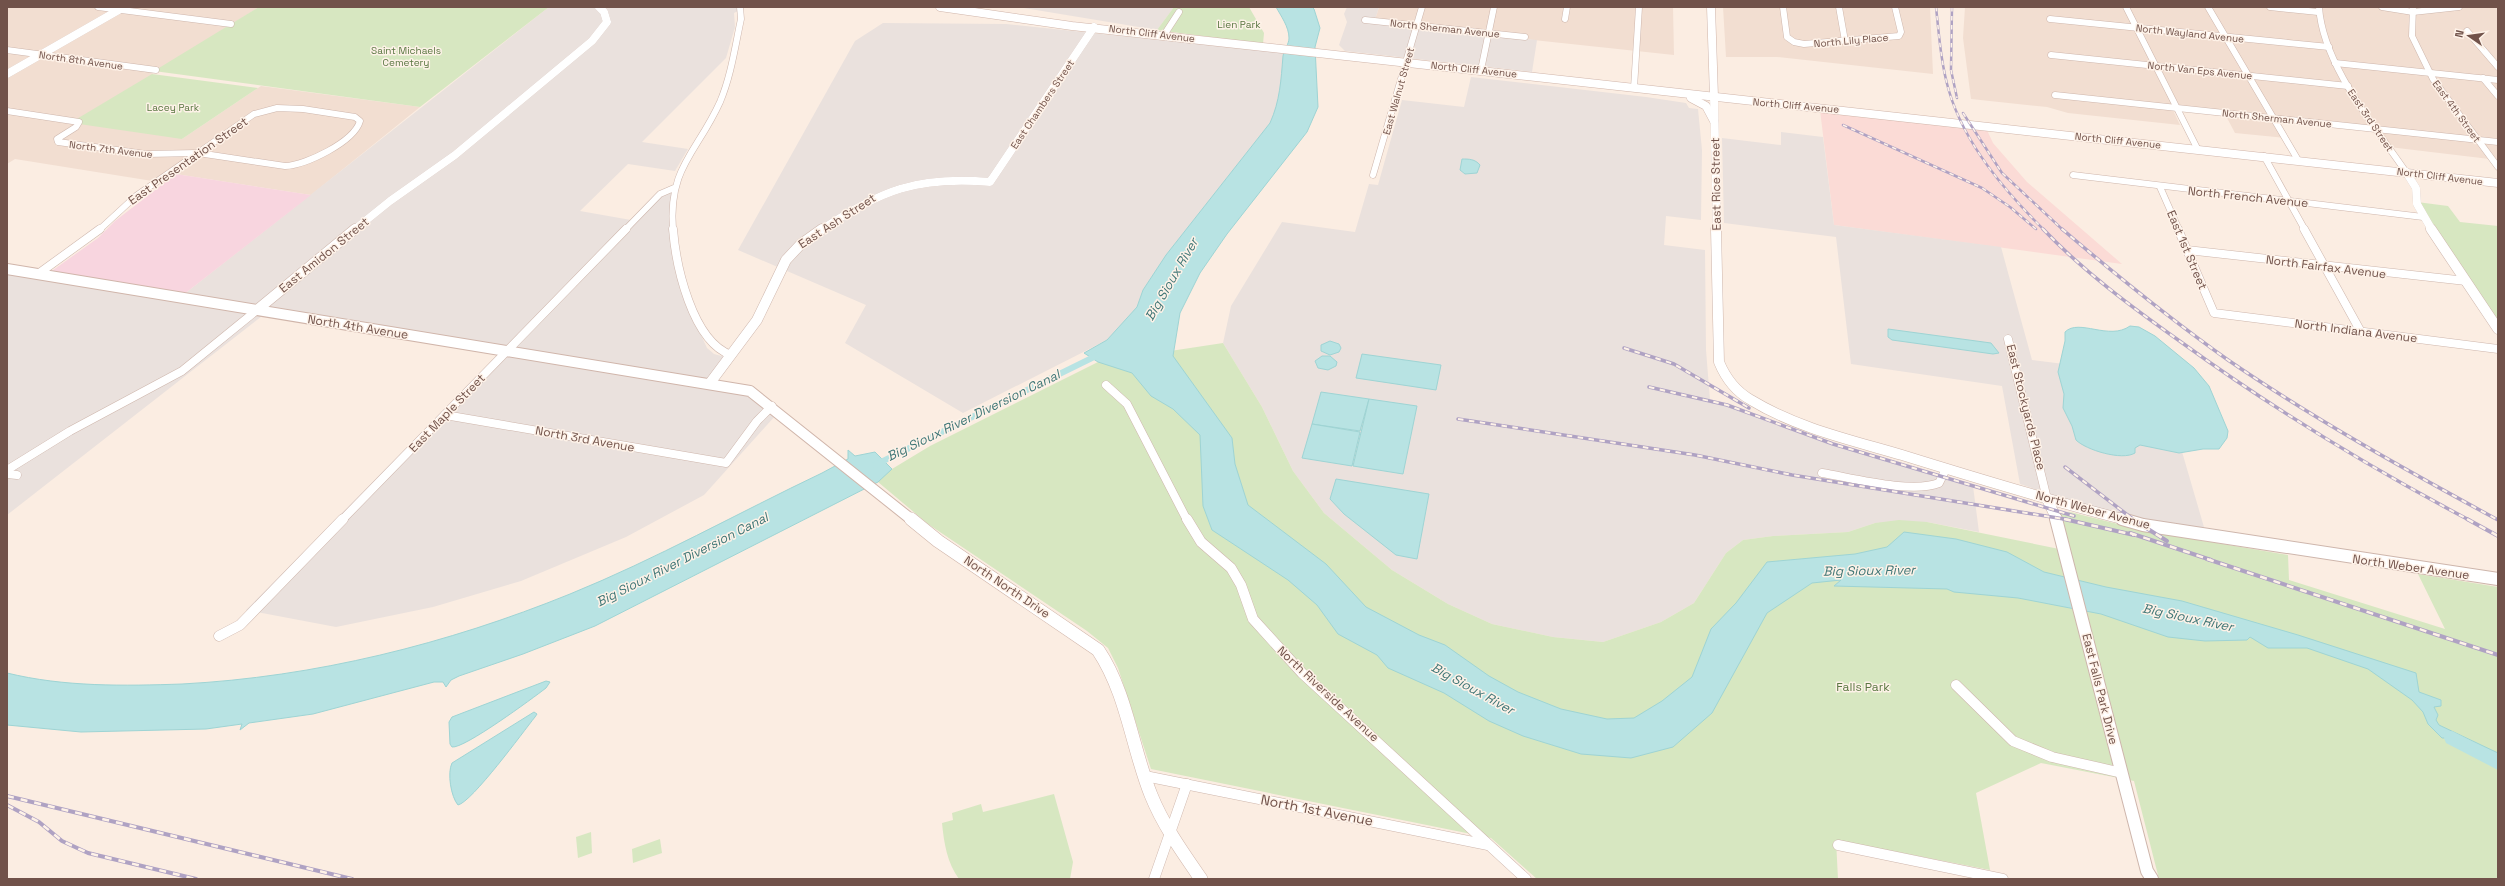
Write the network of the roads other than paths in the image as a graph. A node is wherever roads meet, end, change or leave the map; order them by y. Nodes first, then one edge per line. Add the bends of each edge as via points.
1 (98, 7) edge
2 (599, 7) edge
3 (740, 7) edge
4 (940, 7) edge
5 (970, 7) edge
6 (1422, 7) edge
7 (1494, 7) edge
8 (1567, 7) edge
9 (1640, 7) edge
10 (1711, 7) edge
11 (1783, 7) edge
12 (1840, 7) edge
13 (1895, 7) edge
14 (2126, 7) edge
15 (2208, 7) edge
16 (2270, 7) edge
17 (2382, 7) edge
18 (2451, 7) edge
19 (2460, 7) edge
20 (122, 8) edge
21 (2319, 10) edge
22 (2413, 10) edge
23 (1179, 12) dead end
24 (1565, 19) dead end
25 (2050, 19) dead end
26 (1365, 20) dead end
27 (231, 24) dead end
28 (1417, 25) junction
29 (1094, 27) junction
30 (2136, 28) junction
31 (2467, 31) dead end
32 (1488, 33) junction
33 (1164, 35) junction
34 (1525, 37) dead end
35 (2225, 37) junction
36 (1845, 41) junction
37 (2329, 47) junction
38 (7, 50) edge
39 (41, 54) junction
40 (2052, 55) dead end
41 (1406, 62) junction
42 (2336, 63) junction
43 (2156, 66) junction
44 (2498, 67) edge
45 (156, 70) dead end
46 (1481, 70) junction
47 (2430, 73) junction
48 (7, 74) edge
49 (2248, 75) junction
50 (2483, 78) junction
51 (2498, 80) edge
52 (2348, 86) junction
53 (1634, 88) junction
54 (1665, 92) junction
55 (2055, 95) dead end
56 (2498, 96) edge
57 (1714, 97) junction
58 (2176, 108) junction
59 (7, 111) edge
60 (2274, 118) junction
61 (1714, 121) junction
62 (2377, 129) junction
63 (2478, 140) junction
64 (2498, 142) edge
65 (2196, 148) junction
66 (198, 153) junction
67 (2264, 156) junction
68 (2298, 160) junction
69 (2498, 167) edge
70 (2406, 172) junction
71 (1373, 175) dead end
72 (2073, 175) dead end
73 (990, 182) joint
74 (2498, 182) edge
75 (2160, 187) junction
76 (674, 188) junction
77 (2290, 202) junction
78 (2423, 217) junction
79 (2187, 250) junction
80 (2325, 267) junction
81 (7, 269) edge
82 (38, 274) junction
83 (2466, 281) junction
84 (257, 310) junction
85 (2214, 313) joint
86 (2498, 328) edge
87 (2361, 332) junction
88 (2008, 339) dead end
89 (2498, 349) edge
90 (508, 350) junction
91 (731, 355) junction
92 (1719, 362) joint
93 (710, 383) junction
94 (1106, 385) dead end
95 (772, 406) junction
96 (445, 414) junction
97 (1946, 469) junction
98 (7, 470) edge
99 (1822, 473) dead end
100 (7, 474) edge
101 (16, 475) dead end
102 (2047, 499) junction
103 (2498, 579) edge
104 (219, 636) dead end
105 (1956, 686) dead end
106 (2122, 773) junction
107 (1145, 776) junction
108 (1187, 784) junction
109 (1170, 832) junction
110 (1489, 845) junction
111 (1838, 845) dead end
112 (2150, 876) edge
113 (1154, 879) edge
114 (1202, 879) edge
115 (1526, 879) edge
116 (2003, 879) edge

1 - 20 street
2 - 84 street, East Amidon Street via 604,12 607,22 592,41 455,155 390,201
3 - 76 street via 741,19 723,96 682,165
4 - 29 main road, North Cliff Avenue
5 - 29 main road, North Cliff Avenue
6 - 28 street, East Walnut Street
7 - 32 street
8 - 24 street
9 - 53 street
10 - 57 main road, East Rice Street
11 - 36 street, North Lily Place via 1787,37 1794,42 1804,44
12 - 36 street
13 - 36 street, North Lily Place via 1901,32 1899,36
14 - 30 street
15 - 35 street
16 - 21 street
17 - 22 street
18 - 19 street
18 - 22 street
20 - 27 street
20 - 39 street
21 - 37 street, East 3rd Street via 2319,23
22 - 47 street, East 4th Street via 2412,36
23 - 33 street
25 - 30 street, North Wayland Avenue
26 - 28 street, North Sherman Avenue
28 - 32 street, North Sherman Avenue
28 - 41 street, East Walnut Street
29 - 33 main road, North Cliff Avenue
29 - 73 street, East Chambers Street
30 - 35 street, North Wayland Avenue
30 - 43 street
31 - 44 street
32 - 34 street, North Sherman Avenue
32 - 46 street
33 - 41 main road, North Cliff Avenue
35 - 37 street, North Wayland Avenue
35 - 49 street
37 - 42 street, East 3rd Street
38 - 39 street, North 8th Avenue
39 - 45 street, North 8th Avenue
39 - 48 street
40 - 43 street, North Van Eps Avenue
41 - 46 main road, North Cliff Avenue
41 - 71 street, East Walnut Street
42 - 47 street
42 - 52 street, East 3rd Street
43 - 49 street, North Van Eps Avenue
43 - 58 street
46 - 53 main road, North Cliff Avenue
47 - 50 street
47 - 63 street, East 4th Street
49 - 52 street, North Van Eps Avenue
49 - 60 street
50 - 51 street
50 - 56 street
52 - 62 street, East 3rd Street
53 - 54 main road, North Cliff Avenue
54 - 57 main road, North Cliff Avenue
54 - 61 main road via 1704,104
55 - 58 street, North Sherman Avenue
57 - 61 street, East Rice Street
57 - 65 main road, North Cliff Avenue
58 - 60 street, North Sherman Avenue
58 - 65 street
59 - 66 street, North 7th Avenue via 79,122 57,139 58,142 146,154
60 - 62 street, North Sherman Avenue
60 - 68 street
61 - 92 street, East Rice Street
62 - 63 street, North Sherman Avenue
62 - 70 street, East 3rd Street
63 - 64 street, North Sherman Avenue
63 - 69 street, East 4th Street
65 - 67 main road, North Cliff Avenue
66 - 66 street, East Presentation Street via 285,166 302,165 316,159 360,125 360,121 355,117 282,107 264,110 254,114
66 - 82 street, East Presentation Street via 136,196 93,236
67 - 68 main road, North Cliff Avenue
67 - 77 street
68 - 70 main road, North Cliff Avenue
70 - 74 main road, North Cliff Avenue
70 - 78 street, East 3rd Street via 2416,188 2417,204
72 - 75 street, North French Avenue
73 - 91 street, East Ash Street via 950,179 913,183 881,193 850,211 807,240 785,260 763,310
75 - 77 street, North French Avenue
75 - 79 street, East 1st Street
76 - 90 street, East Maple Street via 660,194
76 - 91 street via 676,255 683,286 713,346 720,352
77 - 78 street, North French Avenue
77 - 80 street
78 - 83 street, East 3rd Street
79 - 80 street, North Fairfax Avenue
79 - 85 street, East 1st Street
80 - 83 street, North Fairfax Avenue
80 - 87 street
81 - 82 main road, North 4th Avenue
82 - 84 main road, North 4th Avenue
83 - 86 street, East 3rd Street
84 - 90 main road, North 4th Avenue
84 - 98 street, East Amidon Street via 182,371 70,431
85 - 87 street, North Indiana Avenue
87 - 89 street, North Indiana Avenue
88 - 102 street, East Stockyards Place
90 - 93 main road, North 4th Avenue
90 - 96 street, East Maple Street
91 - 93 street, East Ash Street
92 - 97 street, North Weber Avenue via 1722,372 1733,387 1776,413 1843,438
93 - 95 main road, North North Drive via 750,391
94 - 110 street, North Riverside Avenue via 1127,404 1192,530 1237,576 1253,619 1302,673
95 - 96 street, North 3rd Avenue via 757,420 726,463
95 - 107 main road, North North Drive via 938,541 1098,650 1111,669
96 - 104 street, East Maple Street via 240,624
97 - 99 street via 1938,483 1922,488
97 - 102 street, North Weber Avenue
100 - 101 street
102 - 103 street, North Weber Avenue via 2109,517 2168,530
102 - 106 street, East Falls Park Drive via 2054,514
105 - 106 street via 2013,741 2073,764
106 - 112 street, East Falls Park Drive
107 - 108 street, North 1st Avenue
107 - 109 main road, North North Drive via 1151,796
108 - 109 street
108 - 110 street, North 1st Avenue
109 - 113 street
109 - 114 main road, North North Drive
110 - 115 street, North Riverside Avenue
111 - 116 street

